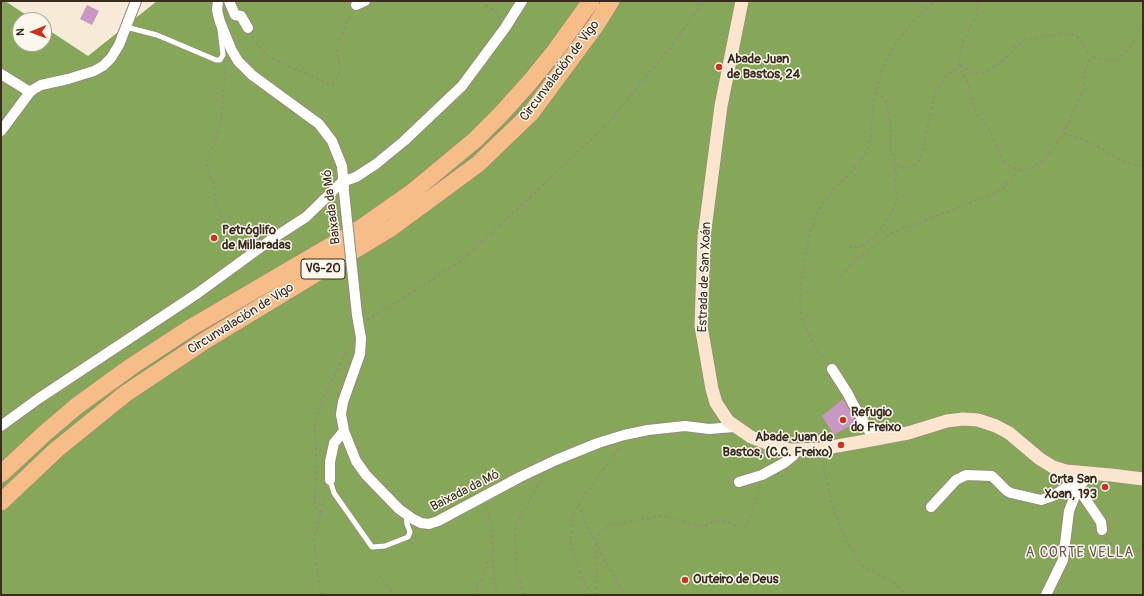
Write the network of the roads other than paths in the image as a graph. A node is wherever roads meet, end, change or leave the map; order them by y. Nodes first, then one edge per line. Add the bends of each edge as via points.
1 (136, 1) edge
2 (218, 1) edge
3 (229, 1) edge
4 (522, 1) edge
5 (591, 1) edge
6 (611, 1) edge
7 (742, 1) edge
8 (220, 22) junction
9 (126, 27) junction
10 (248, 28) road end
11 (1, 74) edge
12 (30, 92) junction
13 (1, 131) edge
14 (342, 182) junction
15 (832, 369) road end
16 (1, 426) edge
17 (734, 427) junction
18 (344, 431) junction
19 (874, 439) junction
20 (797, 450) junction
21 (1093, 473) junction
22 (1, 474) edge
23 (1143, 479) edge
24 (330, 480) joint
25 (739, 482) dead end
26 (1080, 485) junction
27 (1, 502) edge
28 (931, 508) dead end
29 (406, 513) junction
30 (1102, 530) road end
31 (1046, 595) edge

1 - 9 street
2 - 8 street, Baixada da Mó
3 - 10 street via 235,15 241,16
4 - 14 street via 462,86 376,164 356,177
5 - 22 highway, Circunvalación de Vigo / VG-20 via 555,51 500,114 475,140 411,193 361,228 190,328 132,366 78,405
6 - 27 highway, Circunvalación de Vigo / VG-20 via 530,114 478,164 391,228 206,340 124,394 56,450
7 - 17 street, Estrada de San Xoán via 721,106 704,237 701,326 708,373 716,403
8 - 9 lane via 220,60 157,35
8 - 14 street, Baixada da Mó via 238,61 252,75 318,124 332,141 342,166
9 - 12 street via 119,45 103,66 94,71 42,85
11 - 12 street
12 - 13 street
14 - 16 street via 306,217
14 - 18 street, Baixada da Mó, bridge via 361,338 360,354 343,402 341,414
15 - 19 street
17 - 20 street, Estrada de San Xoán via 757,440
17 - 29 street, Baixada da Mó via 709,429 684,426 624,436 598,443 545,466 438,522 421,523
18 - 24 street via 334,443
18 - 29 street, Baixada da Mó via 356,460 366,475
19 - 20 street, Estrada de San Xoán via 820,449
19 - 21 street, Estrada de San Xoán via 955,420 978,420 1009,433 1053,467 1066,471
20 - 25 street via 784,463
21 - 23 street, Estrada de San Xoán
21 - 26 street
24 - 29 lane via 334,493 372,547 385,546 408,537 410,532
26 - 28 street via 1068,485 1041,500 1011,493 992,476 966,475 956,480
26 - 30 street via 1101,522
26 - 31 street via 1069,512 1063,560

